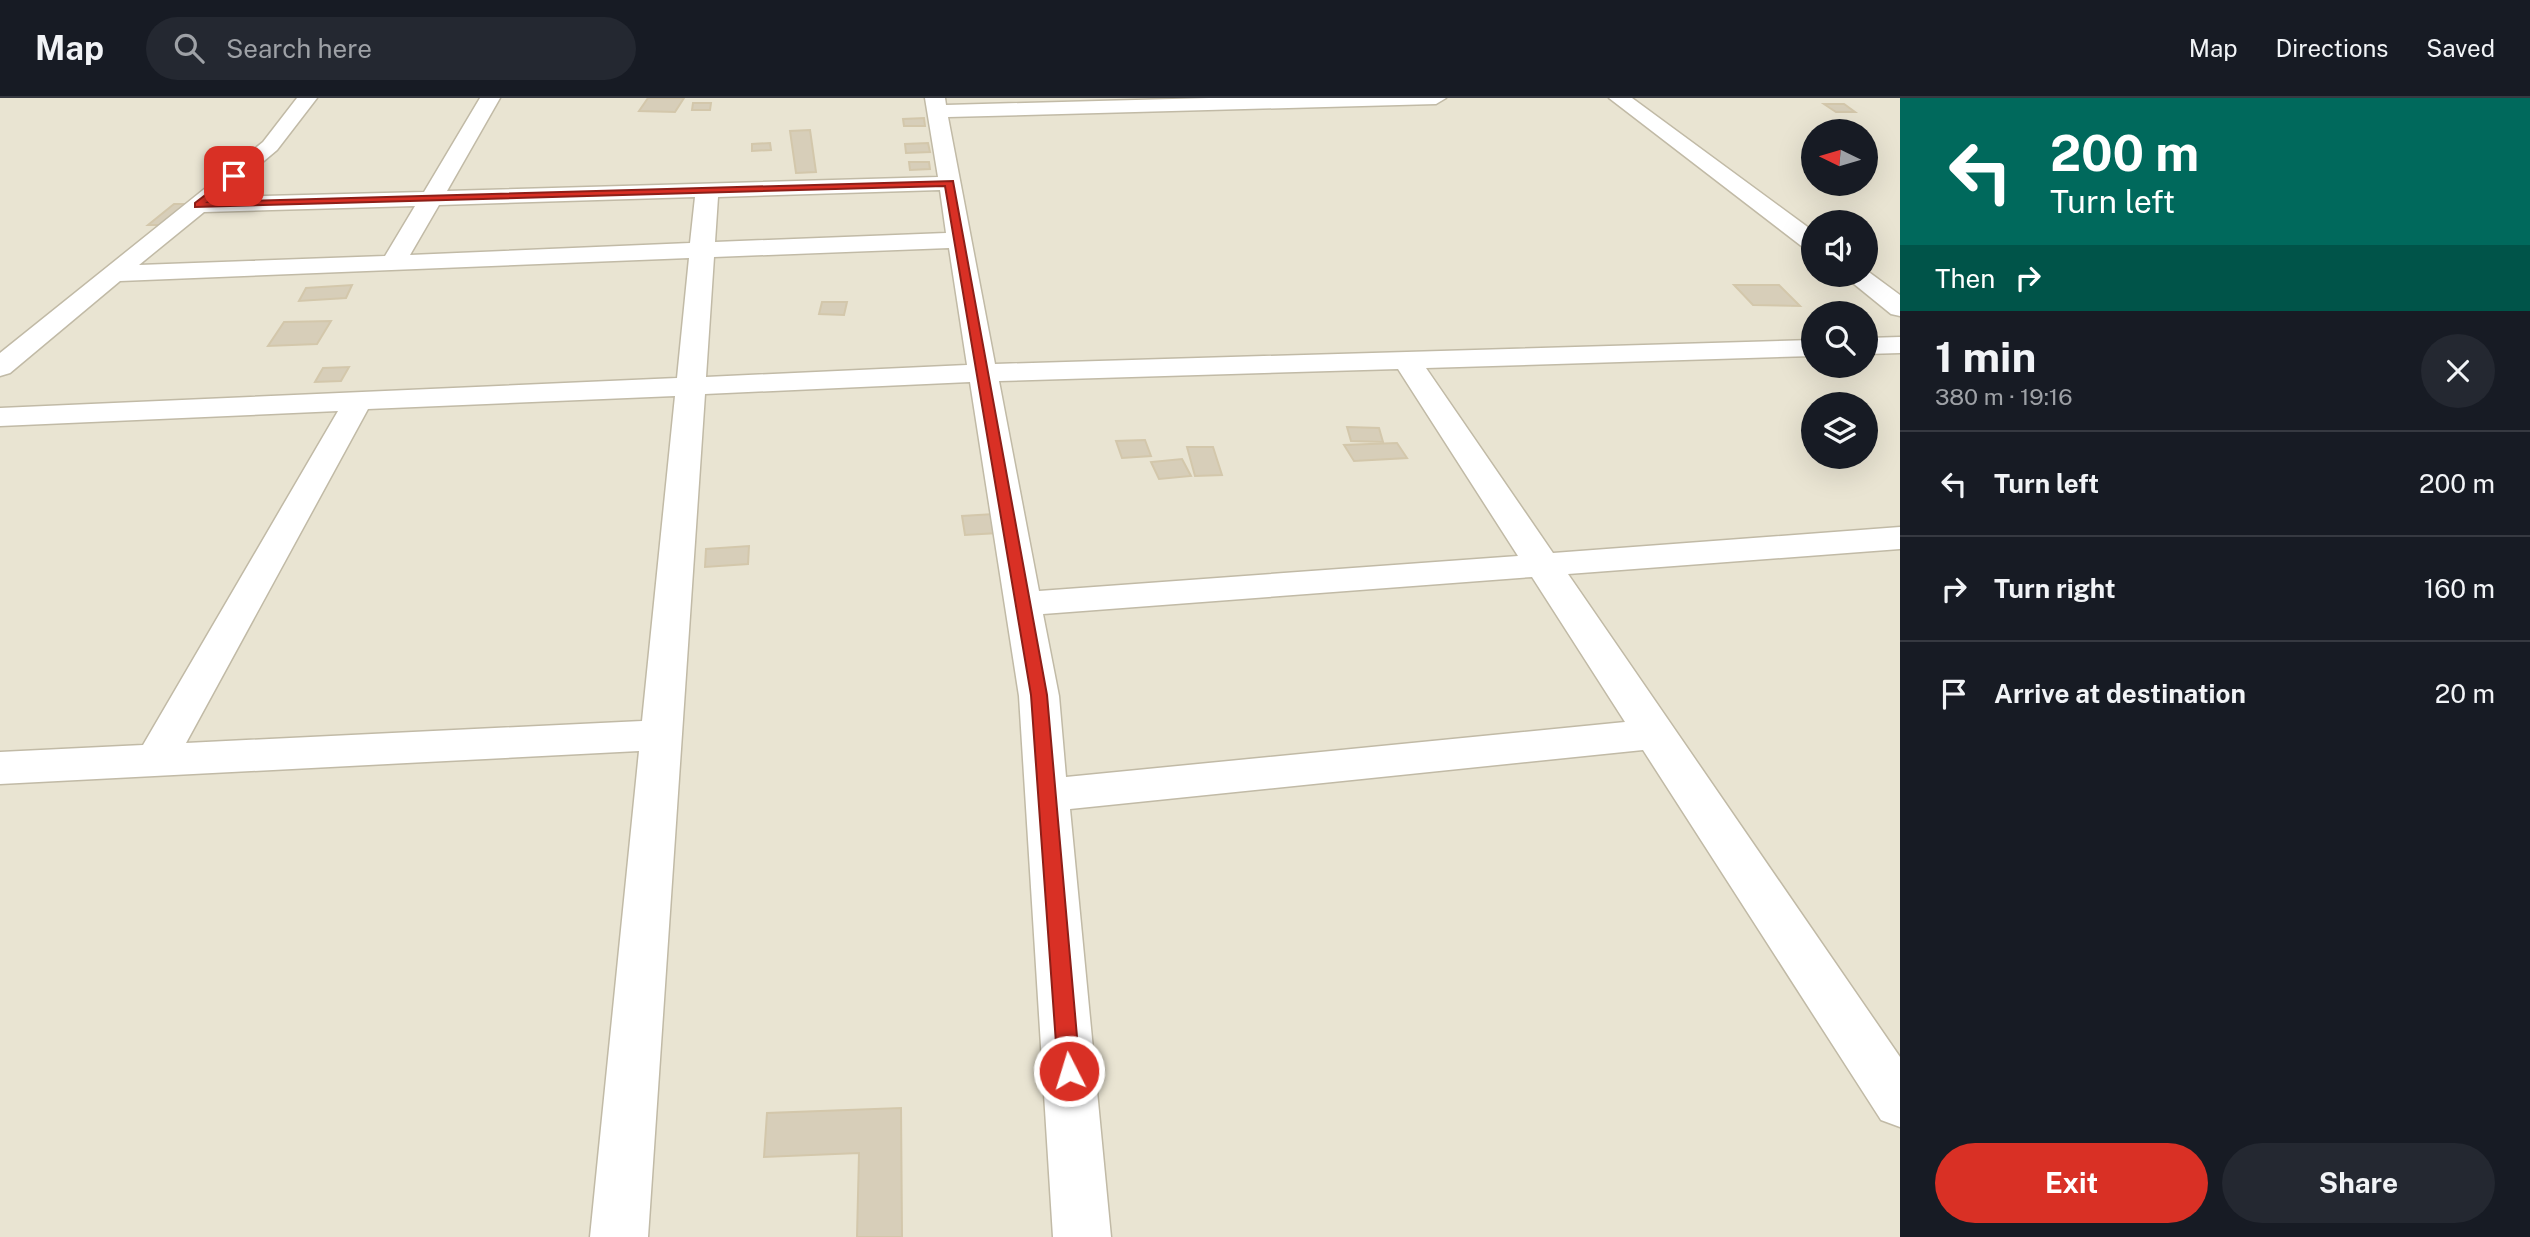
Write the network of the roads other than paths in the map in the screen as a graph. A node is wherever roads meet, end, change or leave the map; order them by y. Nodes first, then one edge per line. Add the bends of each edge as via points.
1 (307, 98) edge
2 (490, 98) edge
3 (1436, 98) edge
4 (1619, 98) edge
5 (1376, 99) edge
6 (936, 105) edge
7 (950, 183) junction
8 (707, 190) junction
9 (431, 198) junction
10 (198, 205) junction
11 (1801, 234) edge
12 (959, 240) junction
13 (702, 250) junction
14 (393, 263) junction
15 (114, 274) junction
16 (1872, 287) edge
17 (1900, 308) edge
18 (1900, 345) edge
19 (1878, 346) edge
20 (1801, 348) edge
21 (1406, 360) junction
22 (0, 367) edge
23 (983, 373) junction
24 (691, 386) junction
25 (358, 401) junction
26 (0, 416) edge
27 (1900, 538) edge
28 (1542, 565) junction
29 (1023, 604) junction
30 (1655, 734) junction
31 (662, 735) junction
32 (156, 760) junction
33 (0, 768) edge
34 (1047, 795) junction
35 (1900, 1102) edge
36 (619, 1237) edge
37 (1082, 1237) edge

1 - 10 street via 270,146
2 - 9 street
3 - 5 street
4 - 11 street
5 - 6 street
6 - 7 street
7 - 8 street
7 - 12 street
8 - 9 street
8 - 13 street
9 - 10 street
9 - 14 street
10 - 15 street
12 - 13 street
12 - 23 street
13 - 14 street
13 - 24 street
14 - 15 street
15 - 22 street
16 - 17 street
18 - 19 street
20 - 21 street
21 - 23 street
21 - 28 street
23 - 24 street
23 - 29 street
24 - 25 street
24 - 31 street
25 - 26 street
25 - 32 street
27 - 28 street
28 - 29 street
28 - 30 street
29 - 34 street via 1039,695
30 - 34 street
30 - 35 street
31 - 32 street
31 - 36 street
32 - 33 street
34 - 37 street

